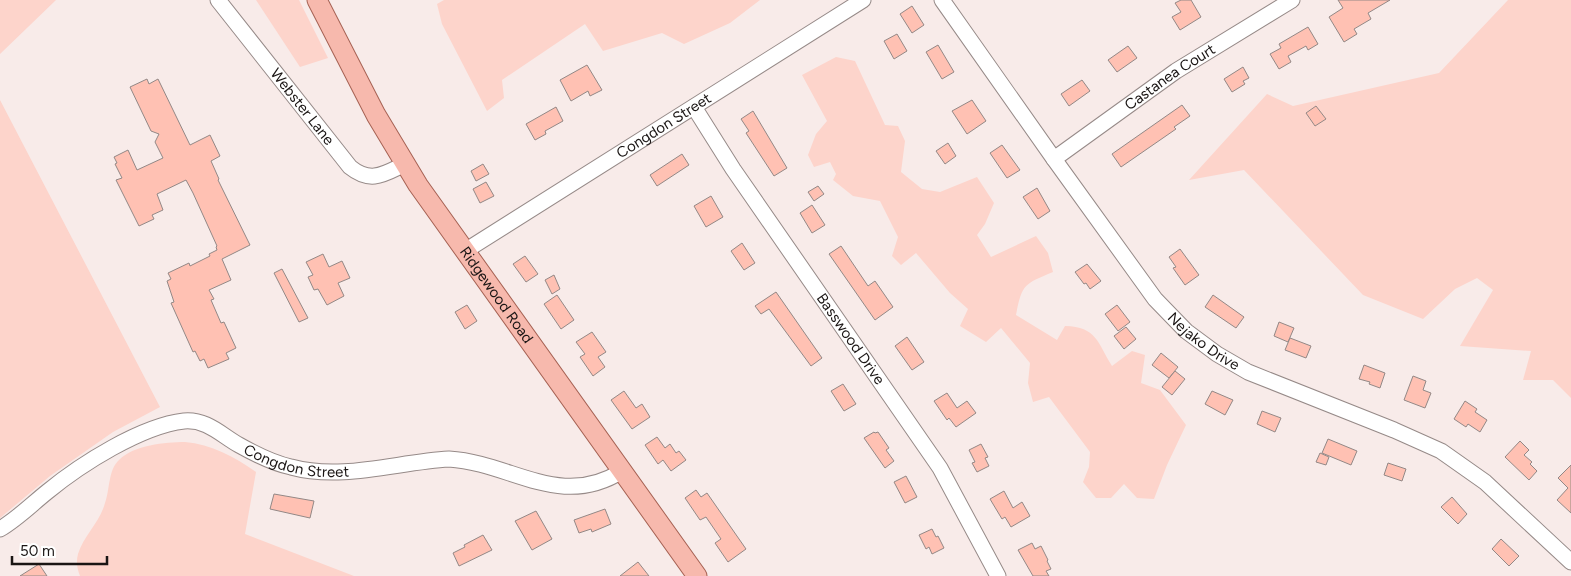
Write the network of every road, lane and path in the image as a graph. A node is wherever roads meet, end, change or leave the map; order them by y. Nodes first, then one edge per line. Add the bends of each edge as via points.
1 (218, 0) edge
2 (317, 0) edge
3 (863, 0) edge
4 (942, 0) edge
5 (1292, 0) edge
6 (694, 107) junction
7 (1054, 159) junction
8 (405, 164) junction
9 (465, 251) junction
10 (622, 471) junction
11 (0, 529) edge
12 (1571, 562) edge
13 (697, 576) edge
14 (998, 576) edge

1 - 8 street, Webster Lane via 350,167 360,174 373,176
2 - 8 main road, Ridgewood Road
3 - 6 street, Congdon Street
4 - 7 street, Nejako Drive
5 - 7 street, Castanea Court via 1176,71
6 - 9 street, Congdon Street
6 - 14 street, Basswood Drive via 739,178 940,468
7 - 12 street, Nejako Drive via 1155,299 1186,331 1248,372 1441,451 1485,482
8 - 9 main road, Ridgewood Road
9 - 10 main road, Ridgewood Road
10 - 11 street, Congdon Street via 602,482 578,487 542,484 467,460 449,459 336,472 312,471 272,461 209,426 186,421 141,434 95,458
10 - 13 main road, Ridgewood Road

